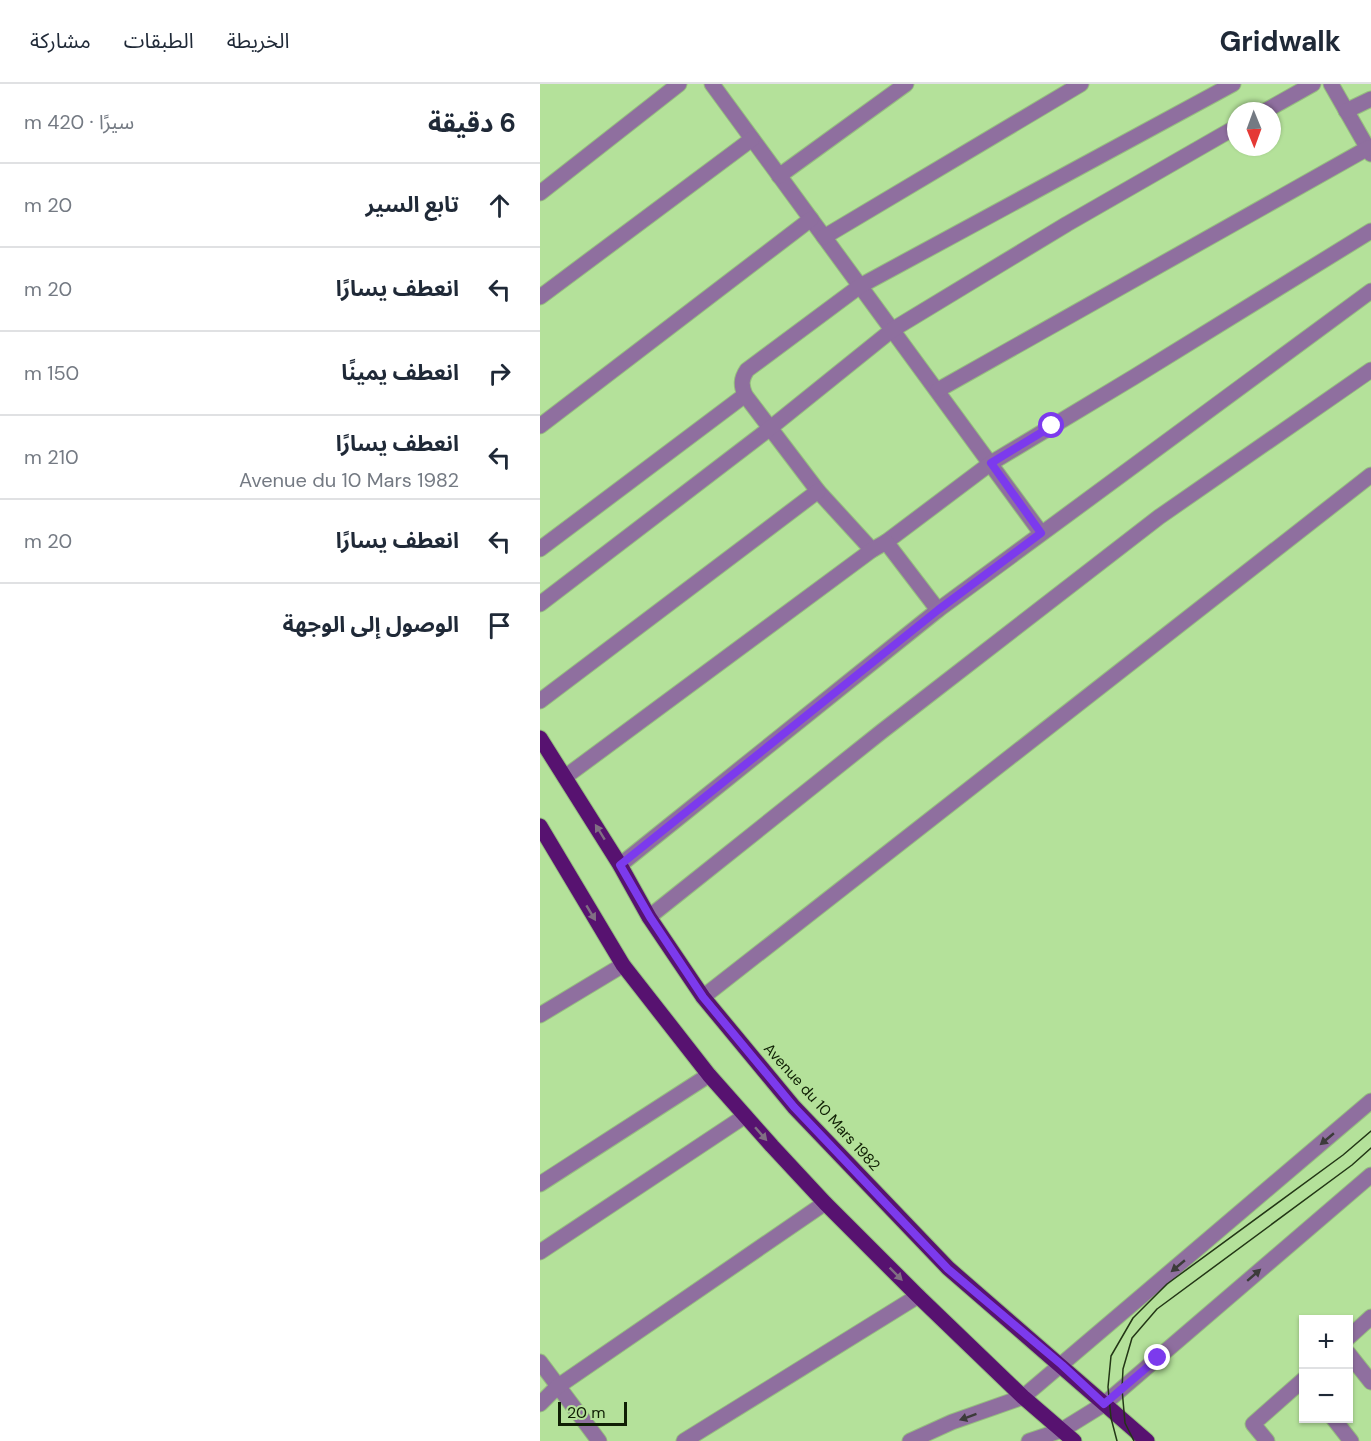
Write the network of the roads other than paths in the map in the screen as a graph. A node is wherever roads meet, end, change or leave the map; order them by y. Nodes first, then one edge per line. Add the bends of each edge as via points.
1 (679, 84) edge
2 (712, 84) edge
3 (906, 84) edge
4 (1081, 84) edge
5 (1233, 84) edge
6 (1313, 84) edge
7 (1331, 84) edge
8 (1371, 99) edge
9 (1281, 102) edge
10 (1346, 111) junction
11 (1227, 132) edge
12 (752, 139) junction
13 (1369, 151) edge
14 (779, 176) junction
15 (540, 193) edge
16 (811, 219) junction
17 (1371, 231) edge
18 (824, 237) junction
19 (860, 286) junction
20 (1371, 291) edge
21 (540, 297) edge
22 (892, 330) junction
23 (1371, 370) edge
24 (938, 390) junction
25 (745, 395) junction
26 (540, 426) edge
27 (769, 429) junction
28 (991, 463) junction
29 (1371, 475) edge
30 (818, 491) junction
31 (1041, 533) junction
32 (886, 542) junction
33 (540, 549) edge
34 (872, 550) junction
35 (540, 604) edge
36 (938, 610) junction
37 (540, 701) edge
38 (540, 738) edge
39 (566, 777) junction
40 (540, 826) edge
41 (544, 844) edge
42 (620, 865) junction
43 (650, 917) junction
44 (623, 965) junction
45 (703, 997) junction
46 (540, 1015) edge
47 (709, 1075) junction
48 (1371, 1101) edge
49 (745, 1116) junction
50 (1371, 1175) edge
51 (540, 1184) edge
52 (825, 1203) junction
53 (540, 1252) edge
54 (918, 1296) junction
55 (1371, 1317) edge
56 (1353, 1333) edge
57 (1353, 1359) edge
58 (540, 1362) edge
59 (1062, 1365) junction
60 (1371, 1382) edge
61 (1299, 1383) edge
62 (557, 1387) junction
63 (1023, 1397) junction
64 (540, 1404) edge
65 (1104, 1404) junction
66 (1336, 1423) edge
67 (1062, 1430) junction
68 (599, 1441) edge
69 (684, 1441) edge
70 (910, 1441) edge
71 (1029, 1441) edge
72 (1074, 1441) edge
73 (1146, 1441) edge
74 (1267, 1441) edge
75 (1351, 1441) edge

1 - 15 street
2 - 12 street
3 - 14 street
4 - 18 street
5 - 19 street
6 - 9 street
7 - 10 street
8 - 10 street
10 - 13 street
11 - 22 street
12 - 14 street
12 - 21 street
13 - 24 street
14 - 16 street
16 - 18 street
16 - 26 street
17 - 28 street
18 - 19 street
19 - 22 street
19 - 25 street via 747,370 742,378
20 - 31 street
22 - 24 street
22 - 27 street
23 - 43 street via 1141,531
24 - 28 street
25 - 27 street
25 - 33 street
27 - 30 street
27 - 35 street
28 - 31 street
28 - 32 street
29 - 45 street
30 - 34 street
30 - 37 street
31 - 36 street
32 - 34 street
32 - 36 street
34 - 39 street
36 - 42 street
38 - 39 main road, Avenue du 10 Mars 1982
42 -> 39 main road, Avenue du 10 Mars 1982
40 - 41 main road
41 -> 44 main road
42 - 43 main road, Avenue du 10 Mars 1982
43 - 45 main road, Avenue du 10 Mars 1982
44 - 46 street
44 - 47 main road
45 - 59 main road, Avenue du 10 Mars 1982 via 794,1107 948,1269
47 - 49 main road
47 - 51 street
48 -> 59 street
49 -> 52 main road
49 - 53 street
65 -> 50 street
52 -> 54 main road
52 - 62 street
54 - 63 main road
54 - 69 street
55 - 56 street
57 - 60 street
58 - 62 street
59 - 63 street
59 - 65 main road, Avenue du 10 Mars 1982
61 - 74 street via 1252,1424
62 - 64 street
62 - 68 street
63 - 67 main road
63 -> 70 street
65 - 67 street
65 - 73 main road, Avenue du 10 Mars 1982
66 - 75 street
67 - 71 street
67 - 72 main road

